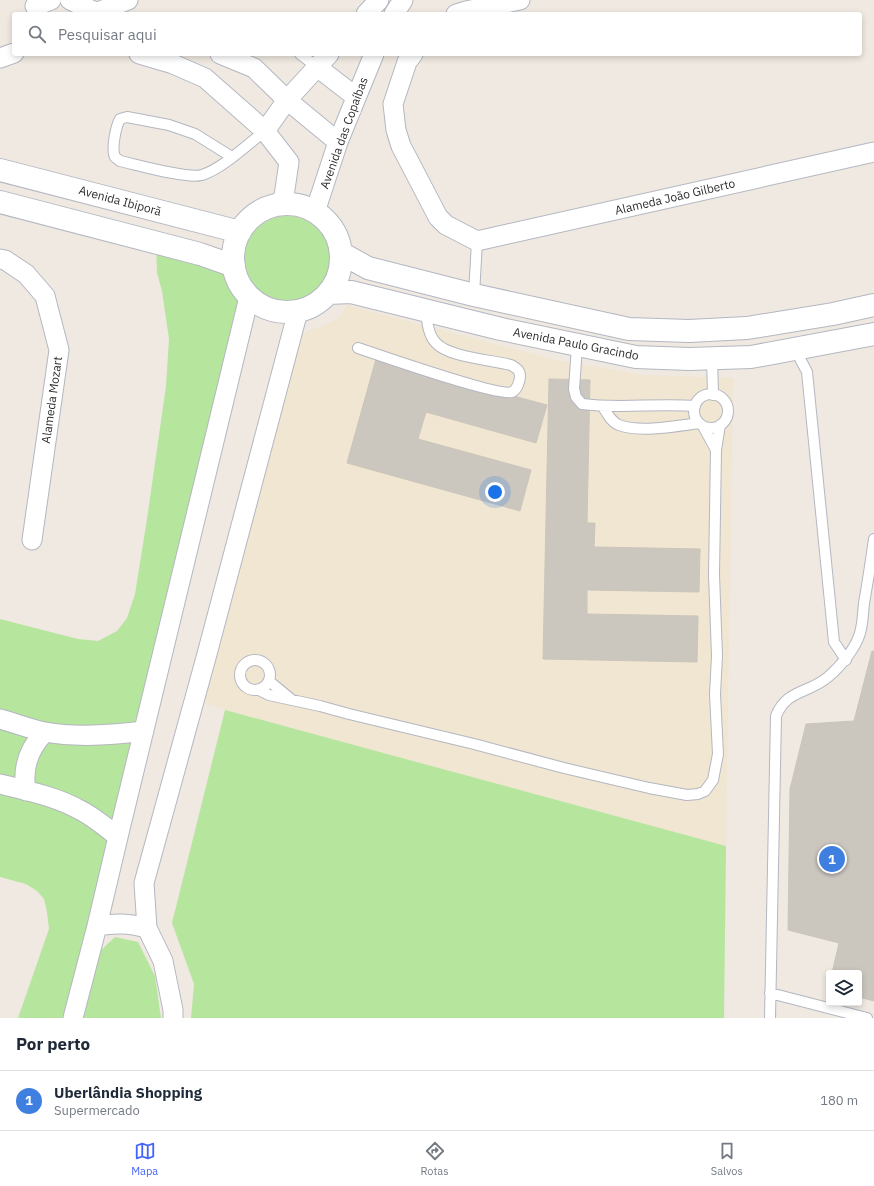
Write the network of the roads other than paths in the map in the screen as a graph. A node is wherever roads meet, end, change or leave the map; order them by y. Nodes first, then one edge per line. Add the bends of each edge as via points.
1 (70, 0) edge
2 (128, 0) edge
3 (379, 0) edge
4 (403, 0) edge
5 (520, 0) edge
6 (99, 12) edge
7 (103, 12) edge
8 (368, 12) edge
9 (395, 12) edge
10 (463, 12) edge
11 (12, 54) edge
12 (154, 56) edge
13 (225, 56) edge
14 (307, 56) edge
15 (373, 56) edge
16 (412, 56) edge
17 (0, 58) edge
18 (177, 59) edge
19 (323, 61) edge
20 (356, 97) junction
21 (287, 100) junction
22 (265, 131) junction
23 (338, 142) junction
24 (874, 152) edge
25 (232, 157) junction
26 (0, 170) edge
27 (0, 202) edge
28 (278, 205) junction
29 (315, 212) junction
30 (240, 232) junction
31 (477, 241) junction
32 (341, 253) junction
33 (0, 259) edge
34 (234, 266) junction
35 (328, 293) junction
36 (474, 295) junction
37 (249, 297) junction
38 (874, 305) edge
39 (426, 310) junction
40 (298, 311) junction
41 (874, 334) edge
42 (577, 346) junction
43 (358, 348) dead end
44 (796, 349) junction
45 (712, 358) junction
46 (713, 395) junction
47 (603, 406) junction
48 (695, 406) junction
49 (701, 424) junction
50 (720, 425) junction
51 (716, 450) junction
52 (874, 539) edge
53 (32, 540) dead end
54 (846, 660) junction
55 (269, 681) junction
56 (259, 690) junction
57 (292, 700) junction
58 (0, 719) edge
59 (144, 731) junction
60 (45, 732) junction
61 (0, 784) edge
62 (26, 791) junction
63 (118, 837) junction
64 (98, 926) junction
65 (146, 928) junction
66 (770, 994) junction
67 (73, 1018) edge
68 (173, 1018) edge
69 (770, 1018) edge
70 (866, 1018) edge

1 - 6 street
2 - 7 street
3 - 8 street
4 - 9 street
5 - 10 street
11 - 17 street
12 - 18 street
13 - 21 street via 254,68
14 - 19 lane
15 - 20 street, Avenida das Copaíbas
16 - 31 street via 407,62 394,104 396,130 401,146 438,218
18 - 22 street via 205,78
19 - 20 street
19 - 21 street
20 - 23 street, Avenida das Copaíbas
21 - 22 street
21 - 23 street
22 - 25 lane
22 - 28 street via 289,162 284,196
23 - 29 street, Avenida das Copaíbas
24 - 31 street, Alameda João Gilberto
25 - 25 lane via 195,134 169,125 127,117 120,119 117,125 113,150 115,157 120,161 186,175 201,175
26 - 30 street, Avenida Ibiporã
27 - 34 street via 200,254
28 - 29 street via 303,207
28 - 30 street via 263,210
29 - 32 street via 334,232
30 - 34 street via 234,248
31 - 36 lane
32 - 35 street via 341,267
32 - 36 street, Avenida Paulo Gracindo via 368,268
33 - 53 street, Alameda Mozart via 26,274 45,296 59,350
34 - 37 street via 239,282
35 - 39 street, Avenida Paulo Gracindo via 351,292
35 - 40 street via 315,305
36 - 38 street, Avenida Paulo Gracindo via 629,329 689,331 747,328
37 - 40 street via 264,307 281,312
37 - 59 street
39 - 42 street, Avenida Paulo Gracindo via 501,330
39 - 43 lane via 428,325 436,344 457,355 511,365 520,375 515,389 503,392 476,385
40 - 65 street via 144,884
41 - 44 street, Avenida Paulo Gracindo
42 - 45 street, Avenida Paulo Gracindo via 636,357
42 - 47 lane via 574,378 576,397 582,404
44 - 45 street, Avenida Paulo Gracindo via 751,357
44 - 54 lane via 807,372 834,642
45 - 46 lane
46 - 48 lane via 702,397
46 - 50 lane via 719,396 727,405 727,416
47 - 48 lane
47 - 49 lane via 612,420 618,425 628,427
48 - 49 lane via 695,418
49 - 50 lane via 709,428
49 - 51 lane
50 - 51 lane
51 - 57 lane via 714,575 718,754 713,780 705,791 687,795 648,788
52 - 54 lane via 860,634
54 - 66 lane via 828,678 786,700 776,716
55 - 56 lane
55 - 56 lane via 270,672 265,664 256,660 245,664 240,674 243,683 250,689
55 - 57 lane
56 - 57 lane
58 - 60 street
59 - 60 street via 88,735
59 - 63 street
60 - 62 street via 33,745 26,762
61 - 62 street
62 - 63 street via 44,795 79,809
63 - 64 street
64 - 65 street via 114,923
64 - 67 street
65 - 68 street via 163,961
66 - 69 lane
66 - 70 lane

